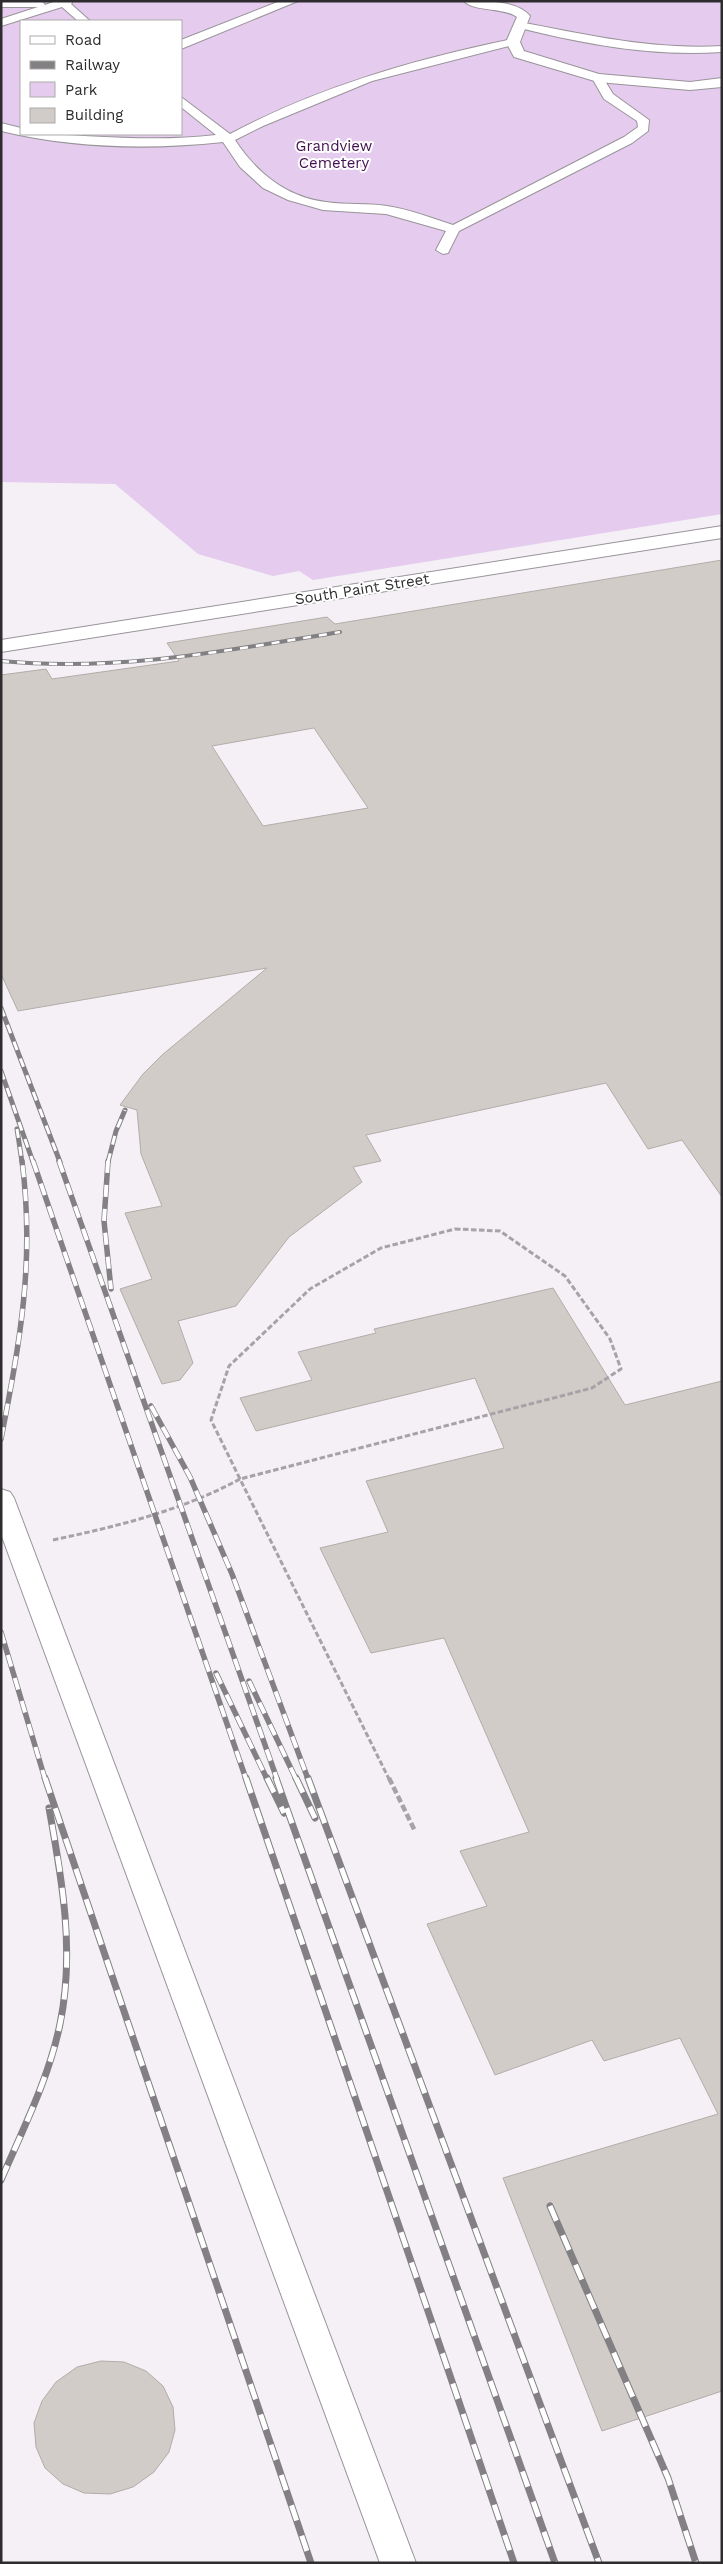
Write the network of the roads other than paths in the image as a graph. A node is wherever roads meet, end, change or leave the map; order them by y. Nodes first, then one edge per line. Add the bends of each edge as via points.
1 (292, 1) edge
2 (470, 1) edge
3 (65, 2) edge
4 (1, 4) edge
5 (83, 20) edge
6 (1, 23) edge
7 (520, 25) junction
8 (513, 42) junction
9 (182, 45) edge
10 (722, 49) edge
11 (668, 70) dead end
12 (598, 78) junction
13 (624, 80) junction
14 (722, 82) edge
15 (182, 102) edge
16 (1, 127) edge
17 (20, 132) edge
18 (39, 135) edge
19 (227, 138) junction
20 (454, 229) junction
21 (443, 250) dead end
22 (722, 532) edge
23 (1, 646) edge
24 (1, 1498) edge
25 (398, 2563) edge

1 - 9 street
2 - 7 street via 514,9 524,16
3 - 4 lane
3 - 5 lane
3 - 6 lane
7 - 8 street
7 - 10 lane via 650,50
8 - 12 street via 519,54
8 - 19 lane via 368,78
11 - 13 street
12 - 13 street
12 - 20 lane via 608,96 643,120 644,128 628,140
13 - 14 street via 702,86
15 - 19 lane
16 - 17 lane
18 - 19 lane via 124,143 179,143
19 - 20 lane via 244,164 268,185 293,197 323,206 387,210
20 - 21 lane
22 - 23 street, South Paint Street
24 - 25 lane

